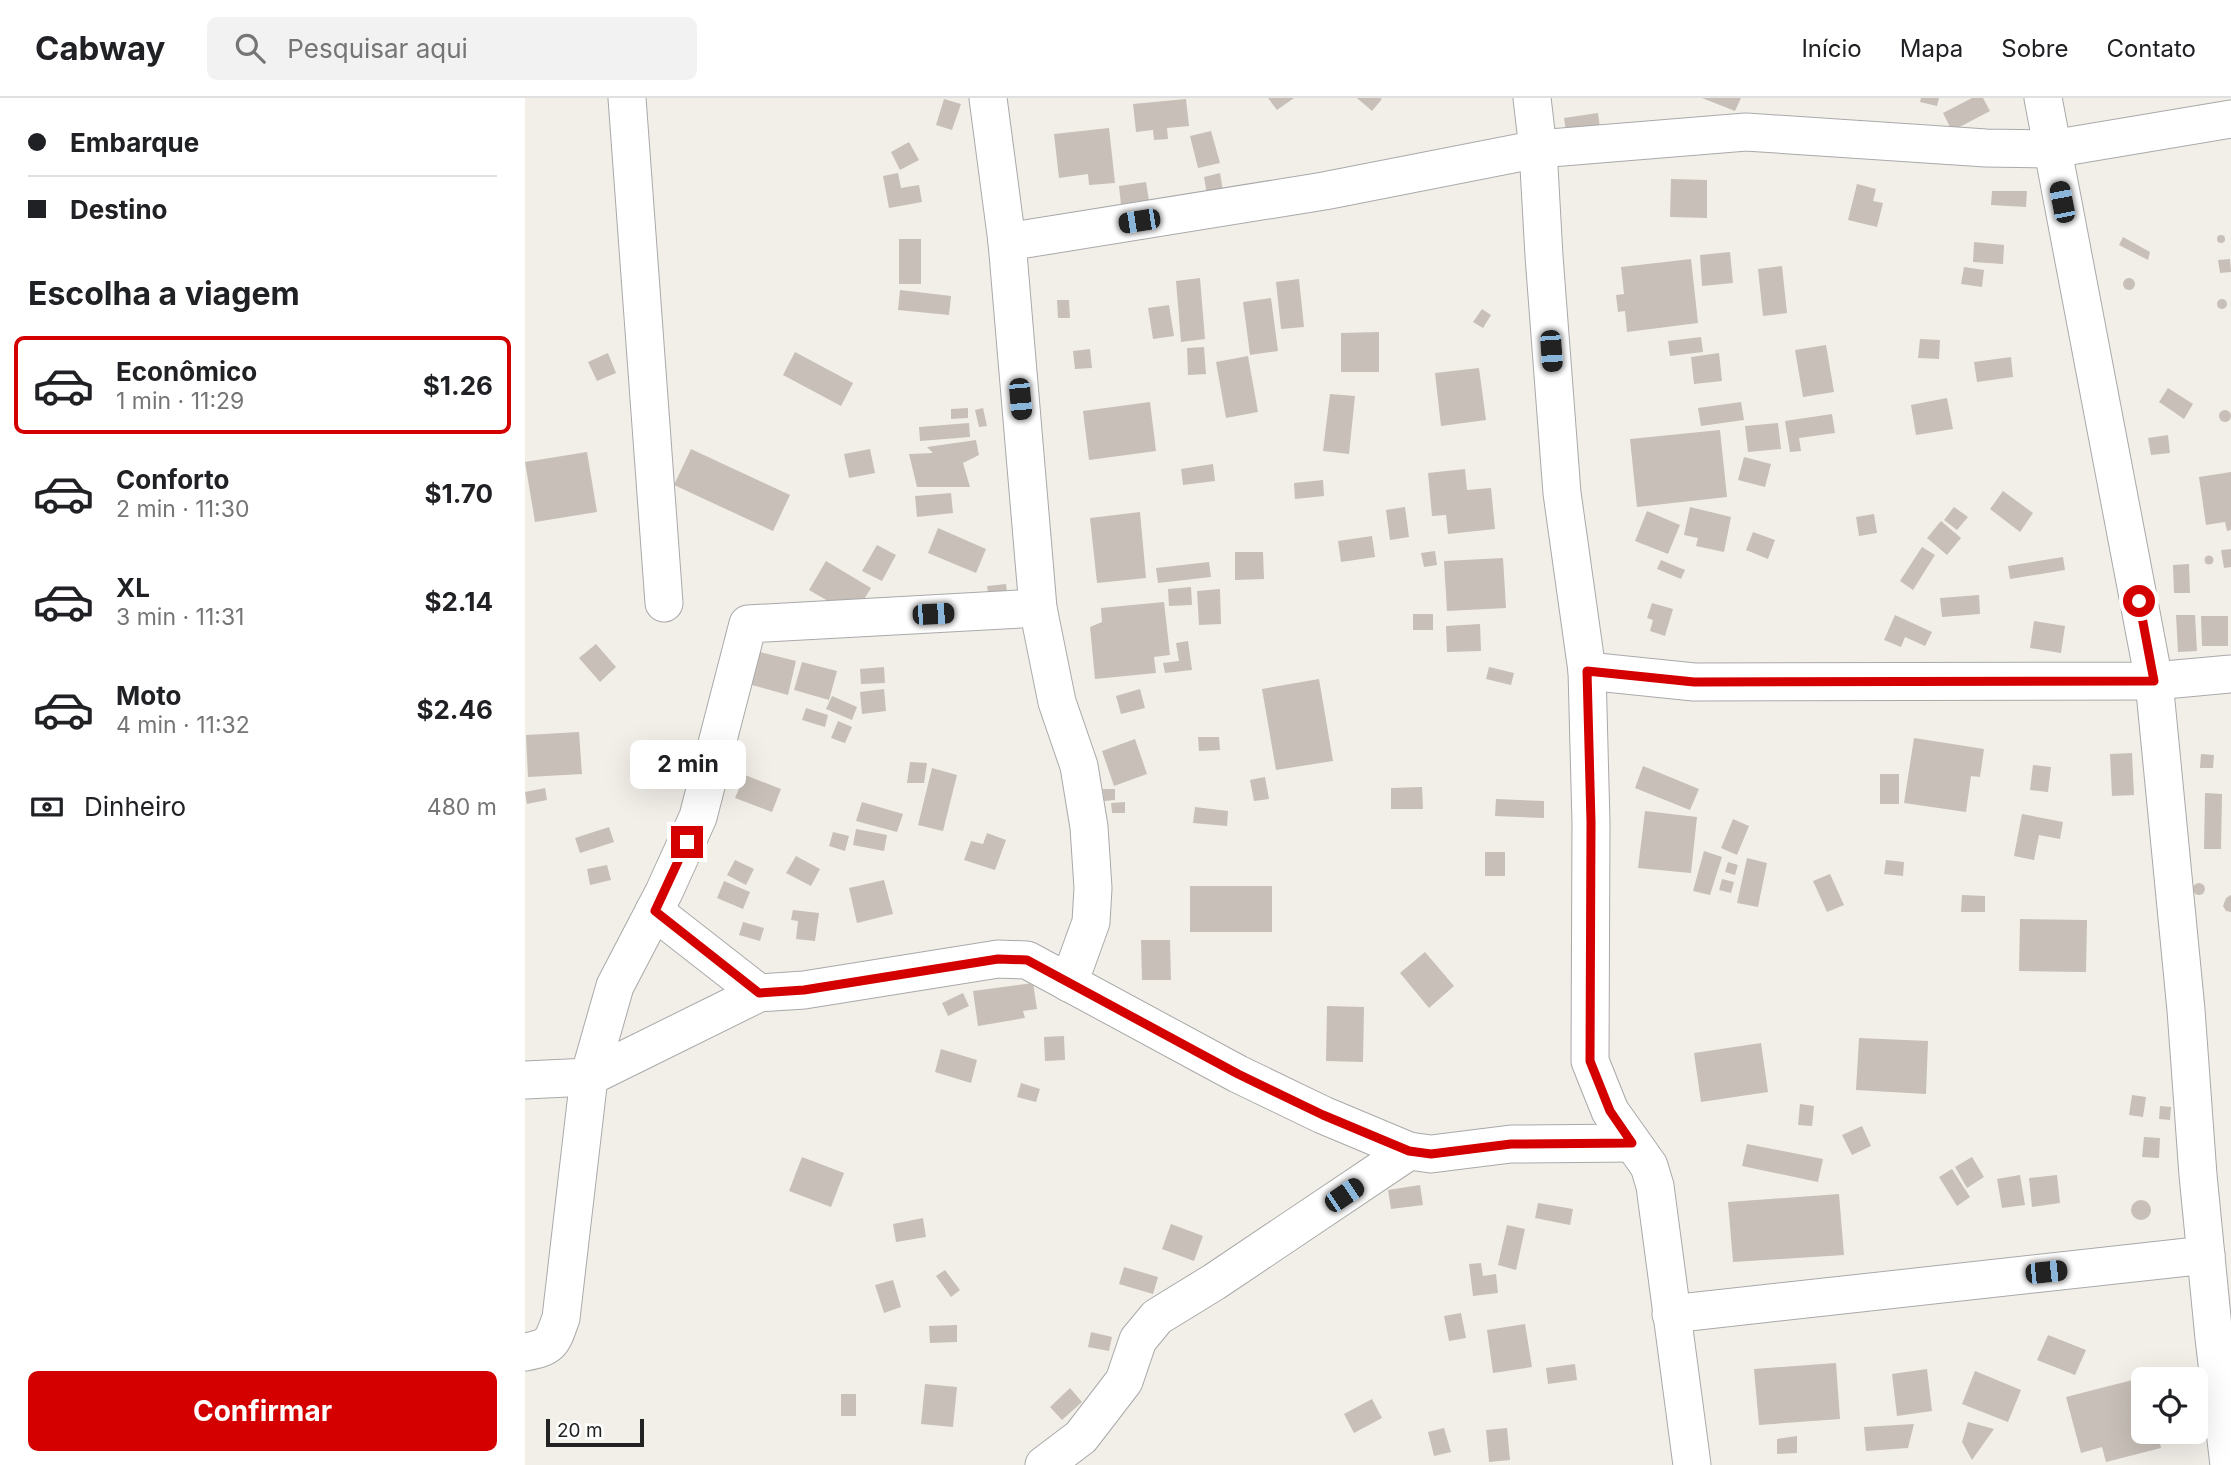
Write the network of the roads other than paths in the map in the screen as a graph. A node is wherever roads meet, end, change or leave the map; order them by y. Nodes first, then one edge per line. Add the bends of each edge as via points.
1 (627, 98) edge
2 (988, 98) edge
3 (1532, 98) edge
4 (2043, 98) edge
5 (2231, 119) edge
6 (1538, 149) junction
7 (2052, 149) junction
8 (1007, 242) junction
9 (664, 603) dead end
10 (1038, 608) junction
11 (1587, 671) junction
12 (2231, 674) edge
13 (2154, 681) junction
14 (655, 911) junction
15 (1069, 982) junction
16 (759, 993) junction
17 (589, 1077) junction
18 (525, 1080) edge
19 (1632, 1143) junction
20 (1409, 1151) junction
21 (2206, 1255) junction
22 (1671, 1314) junction
23 (525, 1352) edge
24 (2228, 1429) edge
25 (1044, 1465) edge
26 (1692, 1465) edge
27 (2229, 1465) edge

1 - 9 street
2 - 8 street
3 - 6 street
4 - 7 street
5 - 7 street
6 - 7 street via 1746,132
6 - 8 street via 1324,191
6 - 11 street via 1562,493
7 - 13 street
8 - 10 street
10 - 14 street via 748,624 698,817
10 - 15 street via 1057,702 1079,766 1089,827 1091,922
11 - 13 street via 1694,682
11 - 19 street via 1590,1061 1610,1111
12 - 13 street
13 - 21 street
14 - 16 street
14 - 17 street via 615,986
15 - 16 street via 1027,960 998,959
15 - 20 street via 1238,1074
16 - 17 street
17 - 18 street
17 - 23 street via 561,1318 553,1339 543,1349
19 - 20 street via 1511,1144 1431,1154
19 - 22 street via 1649,1166 1655,1186
20 - 25 street via 1157,1317 1138,1339 1124,1381 1081,1437
21 - 22 street
21 - 24 street
22 - 26 street
24 - 27 street

